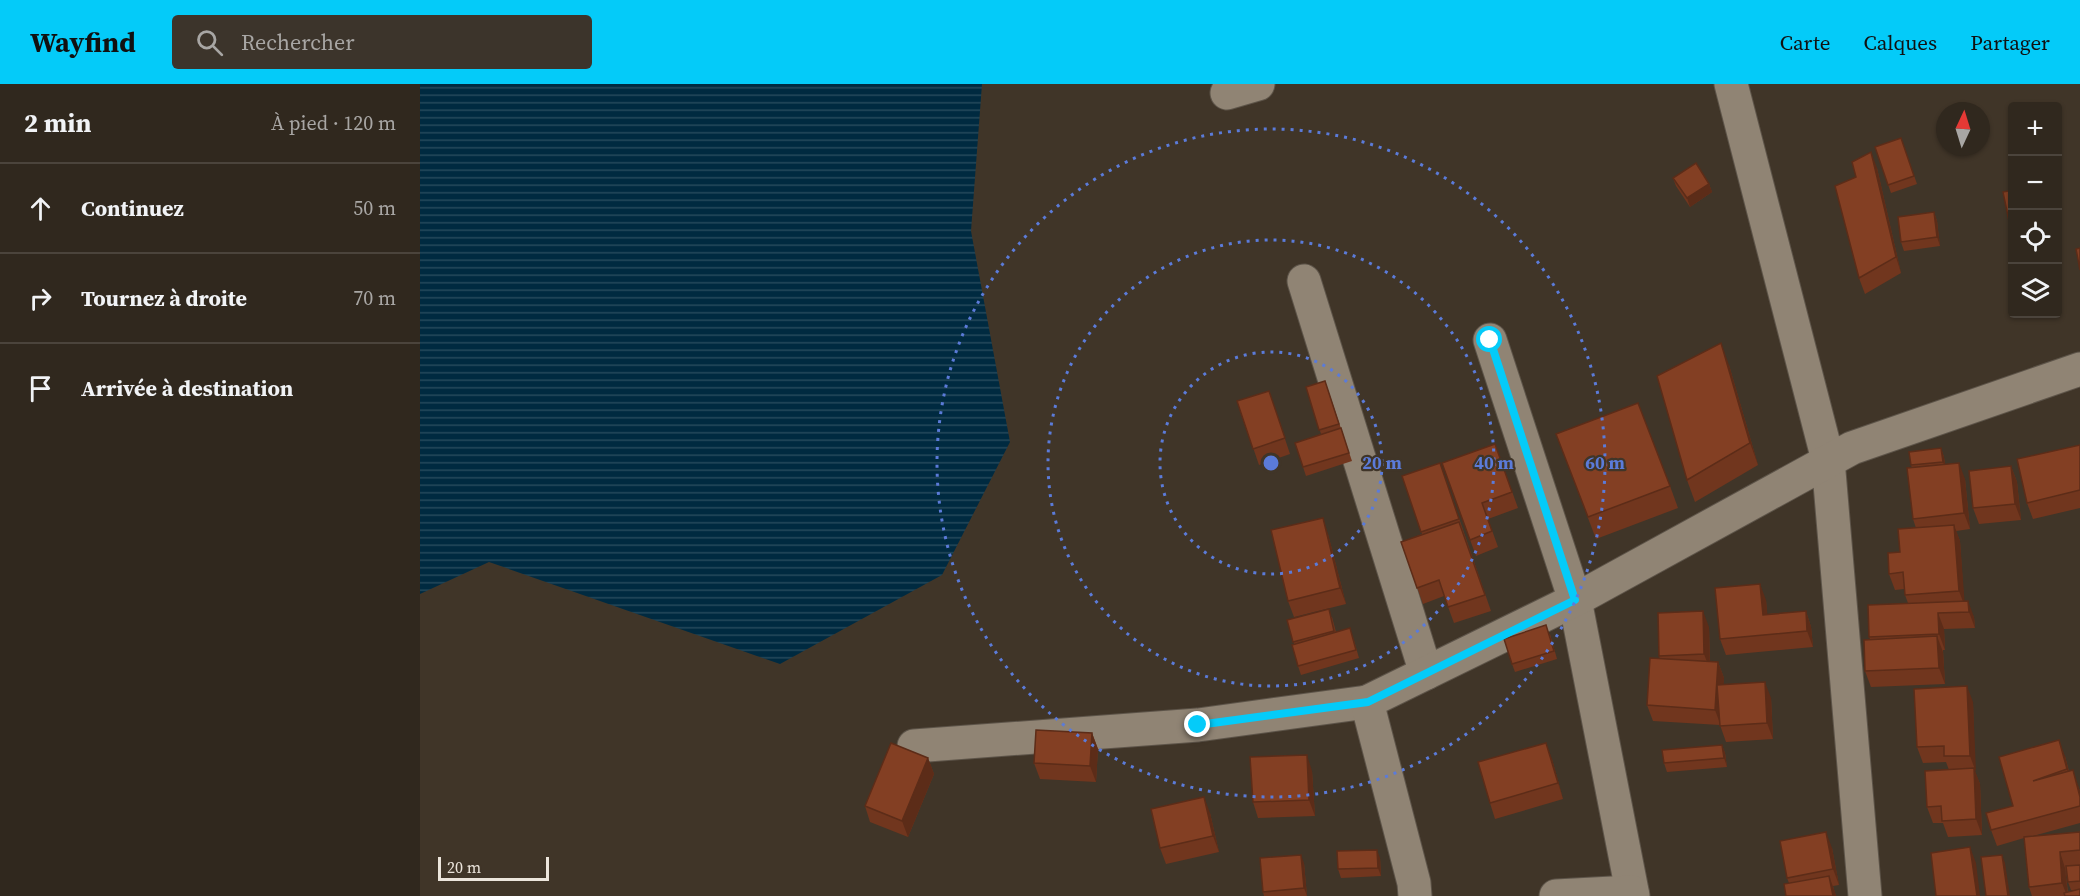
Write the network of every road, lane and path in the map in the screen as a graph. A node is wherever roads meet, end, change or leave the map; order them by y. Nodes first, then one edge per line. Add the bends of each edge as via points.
1 (1258, 84) edge
2 (1731, 84) edge
3 (1227, 93) dead end
4 (1304, 281) dead end
5 (1490, 340) dead end
6 (2080, 369) edge
7 (1828, 460) junction
8 (1575, 600) junction
9 (1426, 673) junction
10 (1368, 702) junction
11 (914, 746) dead end
12 (1633, 894) edge
13 (1415, 896) edge
14 (1556, 896) edge
15 (1865, 896) edge

1 - 3 street
2 - 7 street
4 - 9 street
5 - 8 street
6 - 7 street via 1852,448
7 - 8 street
7 - 15 street
8 - 9 street
8 - 12 street
9 - 10 street
10 - 11 street via 1198,725
10 - 13 street
12 - 14 street

